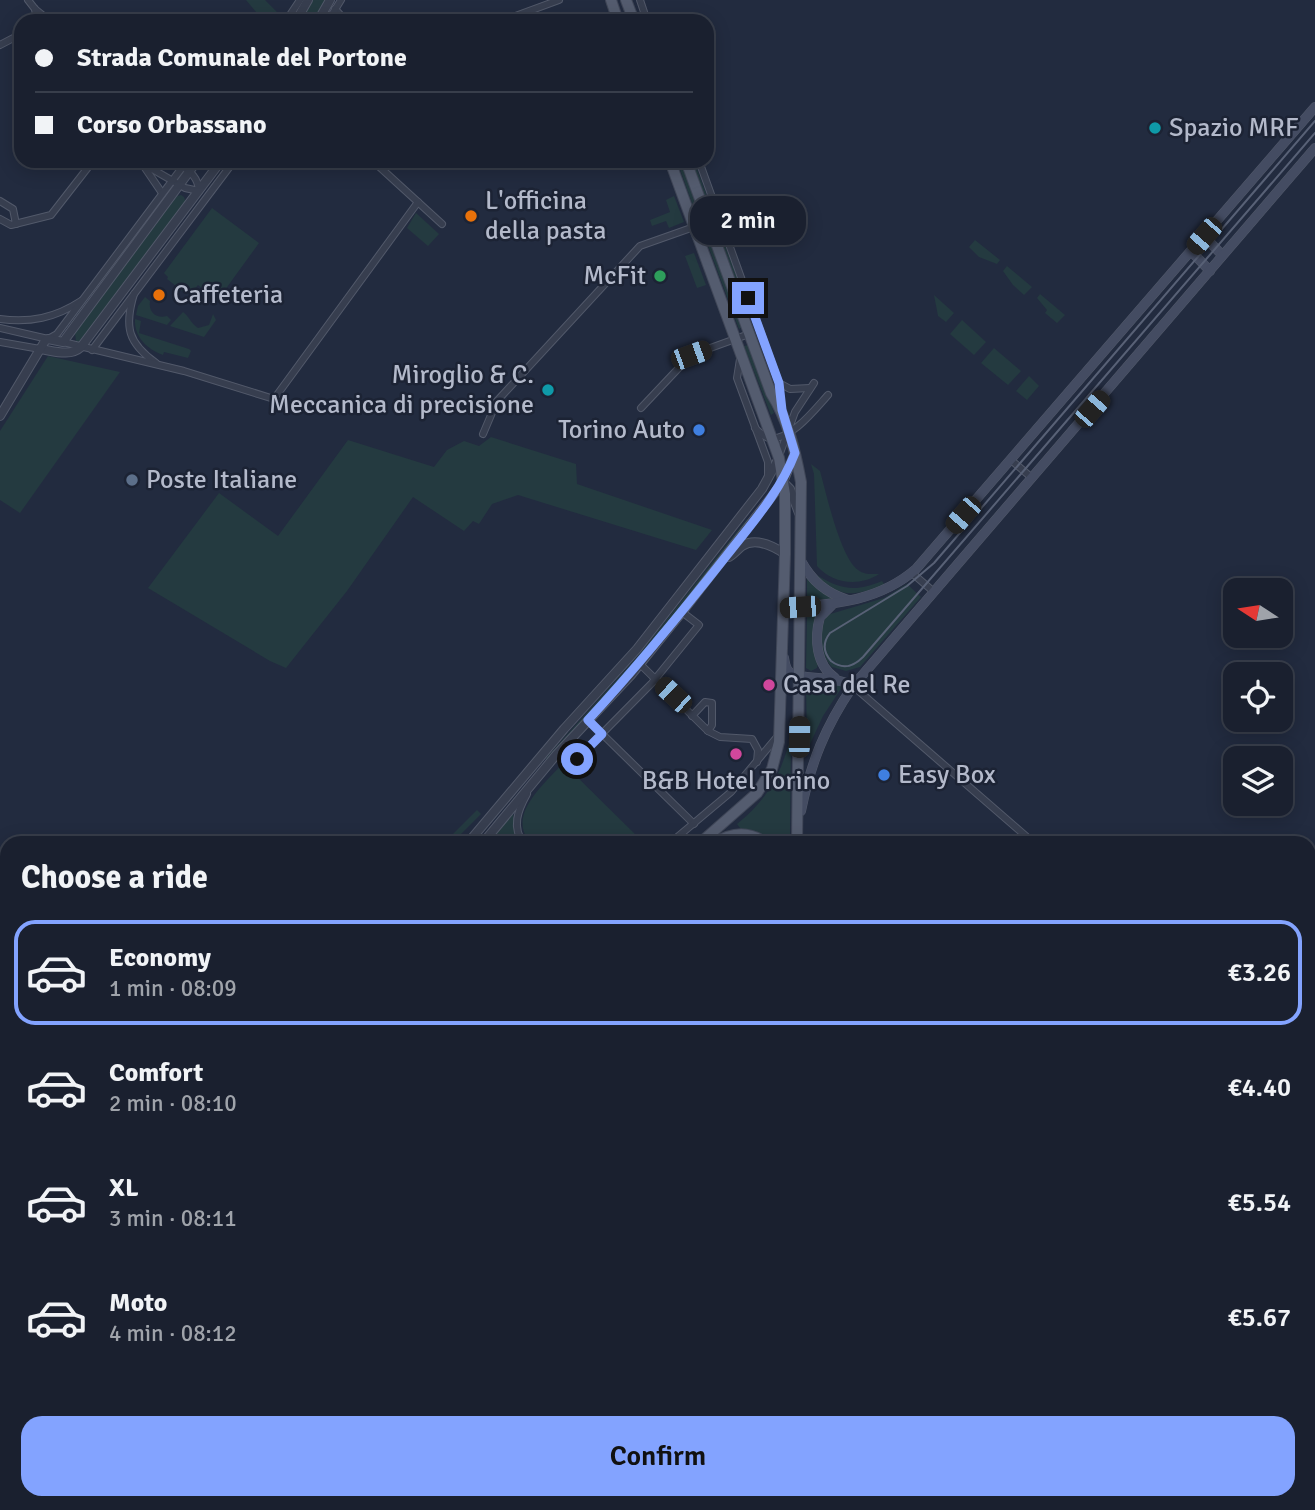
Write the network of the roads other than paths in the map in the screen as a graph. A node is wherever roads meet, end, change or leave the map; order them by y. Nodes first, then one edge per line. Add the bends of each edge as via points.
1 (28, 0) edge
2 (341, 0) edge
3 (559, 0) edge
4 (335, 9) junction
5 (39, 14) edge
6 (332, 14) edge
7 (340, 14) edge
8 (521, 14) edge
9 (1315, 107) edge
10 (1315, 148) edge
11 (88, 168) edge
12 (144, 168) edge
13 (150, 168) edge
14 (185, 168) edge
15 (188, 168) edge
16 (216, 168) edge
17 (229, 168) edge
18 (381, 168) edge
19 (673, 168) edge
20 (689, 168) edge
21 (701, 168) edge
22 (176, 183) junction
23 (199, 191) junction
24 (162, 193) junction
25 (0, 201) edge
26 (418, 202) junction
27 (0, 219) edge
28 (708, 222) junction
29 (16, 224) junction
30 (442, 224) dead end
31 (694, 227) junction
32 (1204, 236) junction
33 (1191, 251) junction
34 (1222, 255) junction
35 (1210, 271) junction
36 (136, 289) junction
37 (86, 298) junction
38 (744, 304) junction
39 (0, 319) edge
40 (0, 328) edge
41 (750, 334) junction
42 (48, 339) junction
43 (736, 339) junction
44 (0, 342) edge
45 (63, 342) junction
46 (81, 347) junction
47 (40, 349) junction
48 (92, 350) junction
49 (741, 354) junction
50 (160, 366) junction
51 (779, 383) junction
52 (828, 394) dead end
53 (641, 408) dead end
54 (782, 410) junction
55 (0, 416) edge
56 (754, 427) junction
57 (789, 431) junction
58 (483, 434) dead end
59 (772, 439) junction
60 (795, 453) junction
61 (779, 458) junction
62 (1011, 460) junction
63 (1032, 478) junction
64 (783, 482) junction
65 (765, 485) junction
66 (801, 518) junction
67 (785, 554) junction
68 (800, 561) junction
69 (721, 563) junction
70 (912, 572) junction
71 (934, 592) junction
72 (853, 602) junction
73 (834, 604) junction
74 (800, 607) junction
75 (785, 608) junction
76 (682, 612) junction
77 (783, 656) junction
78 (640, 664) junction
79 (800, 675) junction
80 (835, 678) junction
81 (656, 679) junction
82 (853, 686) junction
83 (692, 716) junction
84 (588, 720) junction
85 (708, 730) junction
86 (780, 732) junction
87 (602, 734) junction
88 (577, 759) dead end
89 (757, 763) junction
90 (536, 778) junction
91 (488, 821) junction
92 (694, 824) junction
93 (797, 830) junction
94 (474, 836) edge
95 (484, 836) edge
96 (489, 836) edge
97 (520, 836) edge
98 (679, 836) edge
99 (708, 836) edge
100 (728, 836) edge
101 (754, 836) edge
102 (797, 836) edge
103 (1026, 836) edge

1 - 5 street
2 - 4 street
3 - 8 street
4 - 6 street
4 - 7 street
9 - 32 main road
10 - 34 main road
11 - 29 street via 51,215
12 - 24 street
13 - 22 street
14 - 22 street
15 - 23 street
16 - 23 street
17 - 36 street
18 - 26 street
19 - 31 main road
20 - 28 main road
21 - 38 street
22 - 23 street
22 - 24 street
22 - 45 street
23 - 46 street
24 - 37 street
25 - 29 street via 13,209
26 - 30 street
26 - 50 street via 274,399
27 - 29 street
28 - 31 street
28 - 38 main road
31 - 43 main road
31 - 58 street via 640,246 497,401
32 - 33 main road
32 - 34 main road
33 - 35 main road
33 - 62 main road
34 - 35 main road
35 - 63 main road
36 - 48 street
36 - 50 street via 129,319 131,338
37 - 39 street via 38,320
37 - 42 street
38 - 41 main road
38 - 51 street
40 - 42 street
41 - 43 street
41 - 54 main road via 771,393
42 - 45 street
42 - 47 street
43 - 49 main road
43 - 53 street via 691,355
44 - 47 street
45 - 46 street
46 - 47 street via 76,352
46 - 48 street
47 - 55 street
48 - 50 street
49 - 56 street via 737,378
49 - 59 main road
51 - 54 street
51 - 57 street via 790,389 812,385
52 - 57 street via 799,427
54 - 57 main road
56 - 59 street
56 - 65 street via 768,461
57 - 59 street
57 - 60 main road
57 - 61 street
59 - 61 main road
60 - 64 street
60 - 66 main road
61 - 64 main road
61 - 65 street
62 - 63 street
62 - 70 main road
63 - 71 main road
64 - 65 street
64 - 66 street
64 - 67 main road
64 - 69 street
65 - 91 street via 637,649
66 - 68 main road
67 - 69 street via 753,543
67 - 75 main road
68 - 72 main road via 825,590
68 - 74 main road
69 - 76 street
70 - 71 street
70 - 72 main road via 876,595
71 - 82 main road
72 - 73 main road
73 - 74 main road
73 - 80 main road via 820,617 817,645 824,667
74 - 75 main road
74 - 79 main road
75 - 77 main road
76 - 78 street
76 - 81 street via 699,625
77 - 79 main road via 787,669
77 - 86 main road
78 - 81 street
78 - 84 street
79 - 80 main road
79 - 93 main road
80 - 82 main road
81 - 83 street
81 - 87 street
82 - 93 main road via 819,744
82 - 103 street
83 - 85 street
83 - 85 street via 705,702 712,703
84 - 87 street
84 - 90 street
85 - 89 street via 720,737 752,739 758,750
86 - 89 street
86 - 99 main road via 772,769 757,793
87 - 88 street
87 - 92 street
89 - 92 street
90 - 96 street
90 - 97 street via 517,815
91 - 94 street
91 - 95 street
92 - 98 street
93 - 102 main road
100 - 101 main road

